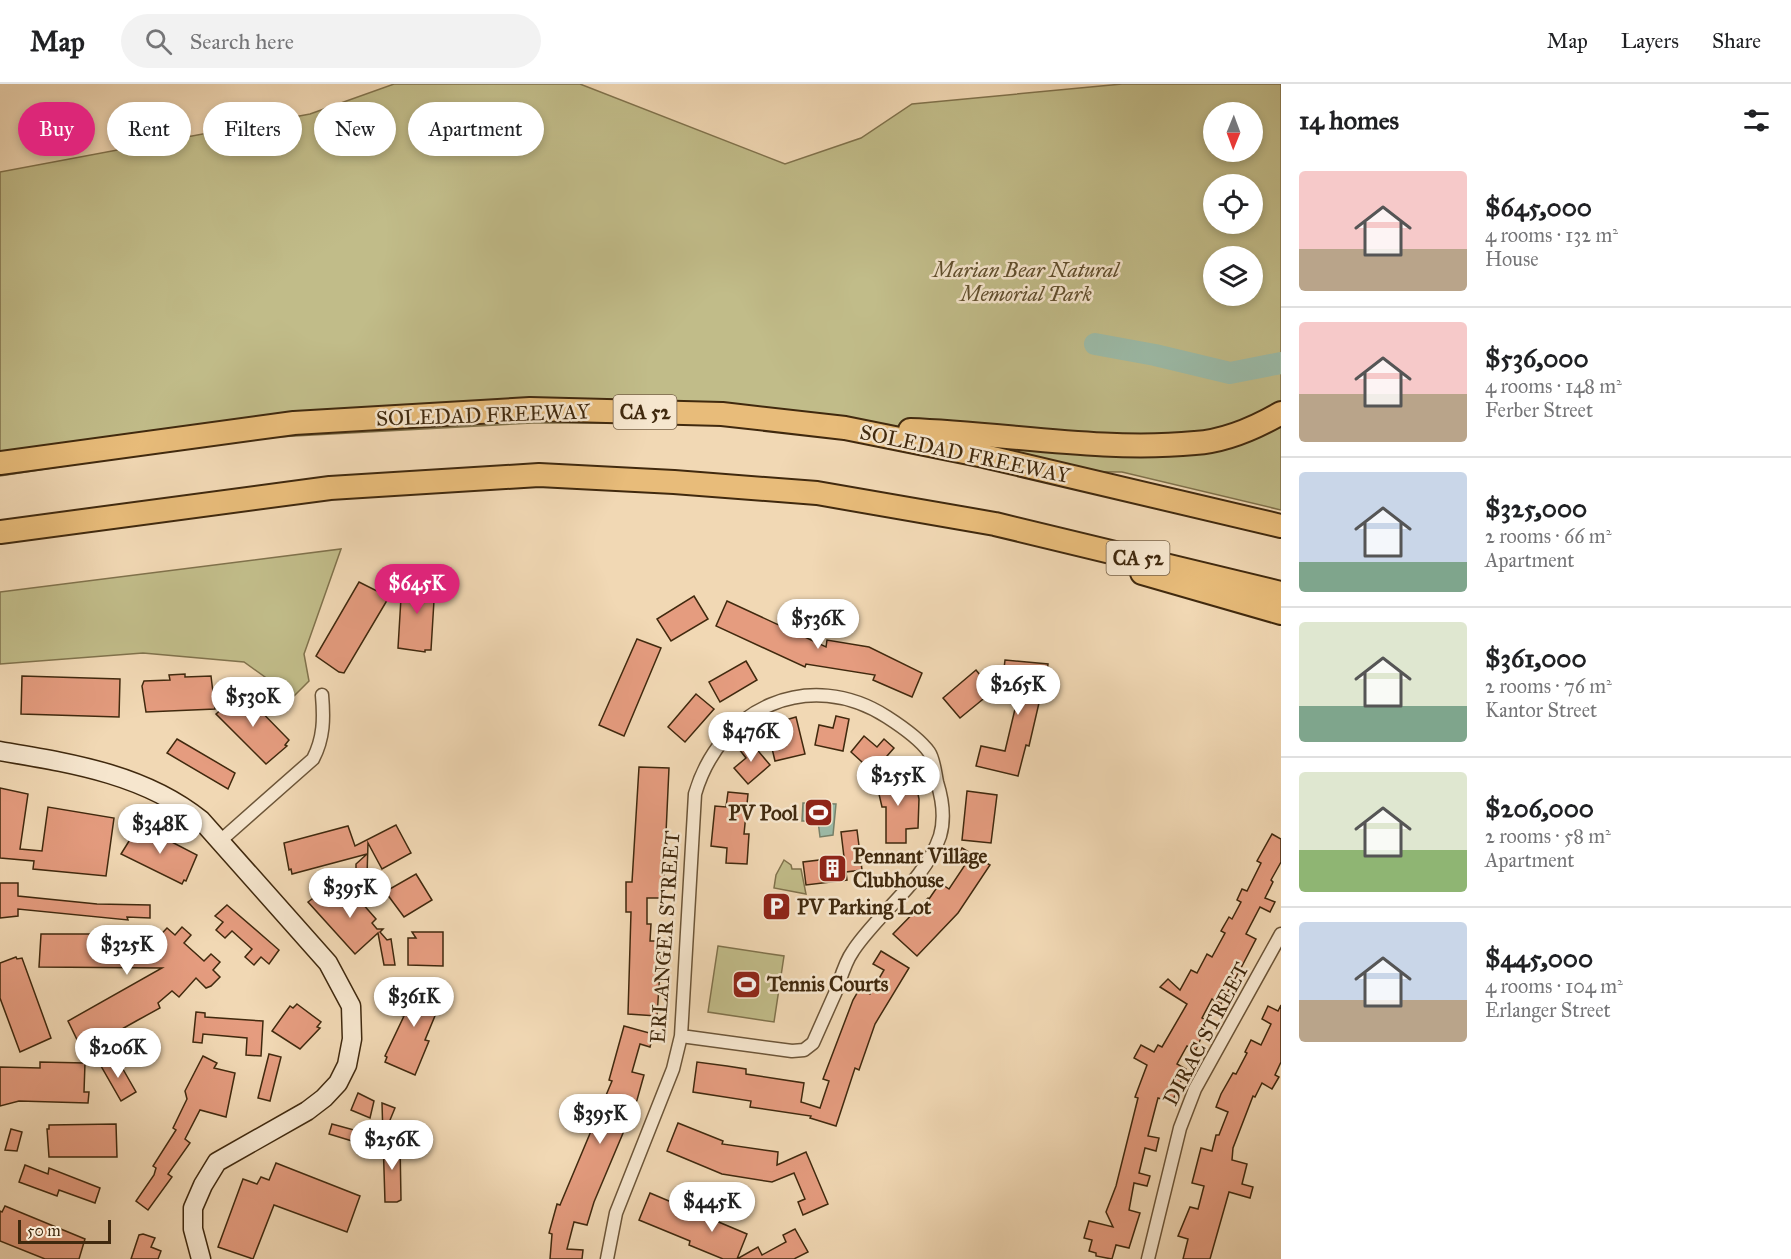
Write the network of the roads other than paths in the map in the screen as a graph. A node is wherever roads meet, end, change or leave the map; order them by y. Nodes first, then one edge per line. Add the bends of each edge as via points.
1 (1281, 413) edge
2 (845, 428) junction
3 (0, 464) edge
4 (995, 524) junction
5 (1281, 526) edge
6 (0, 531) edge
7 (1281, 592) edge
8 (1281, 613) edge
9 (322, 695) dead end
10 (0, 751) edge
11 (219, 842) junction
12 (1281, 934) edge
13 (681, 1036) junction
14 (201, 1259) edge
15 (607, 1259) edge
16 (1148, 1259) edge

1 - 2 highway via 1251,430 1196,443 1104,445 954,432
2 - 3 highway, SOLEDAD FREEWAY / CA 52 via 722,414 530,409 294,423
2 - 5 highway, SOLEDAD FREEWAY / CA 52
4 - 6 highway, CA 52 via 817,493 539,475 330,488
4 - 7 highway, CA 52
4 - 8 highway via 1166,581
9 - 11 street via 324,722 320,747 313,759
10 - 11 street via 119,776 185,807
11 - 14 street via 328,963 351,1006 352,1039 347,1065 324,1098 217,1162 193,1208 193,1229
12 - 16 street, DIRAC STREET via 1195,1089 1180,1128
13 - 13 street, ERLANGER STREET via 792,1052 813,1043 851,953 919,872 940,835 942,799 930,753 901,725 871,706 837,696 783,699 752,712 734,727 702,770 695,794
13 - 15 street, ERLANGER STREET via 673,1069 616,1213

